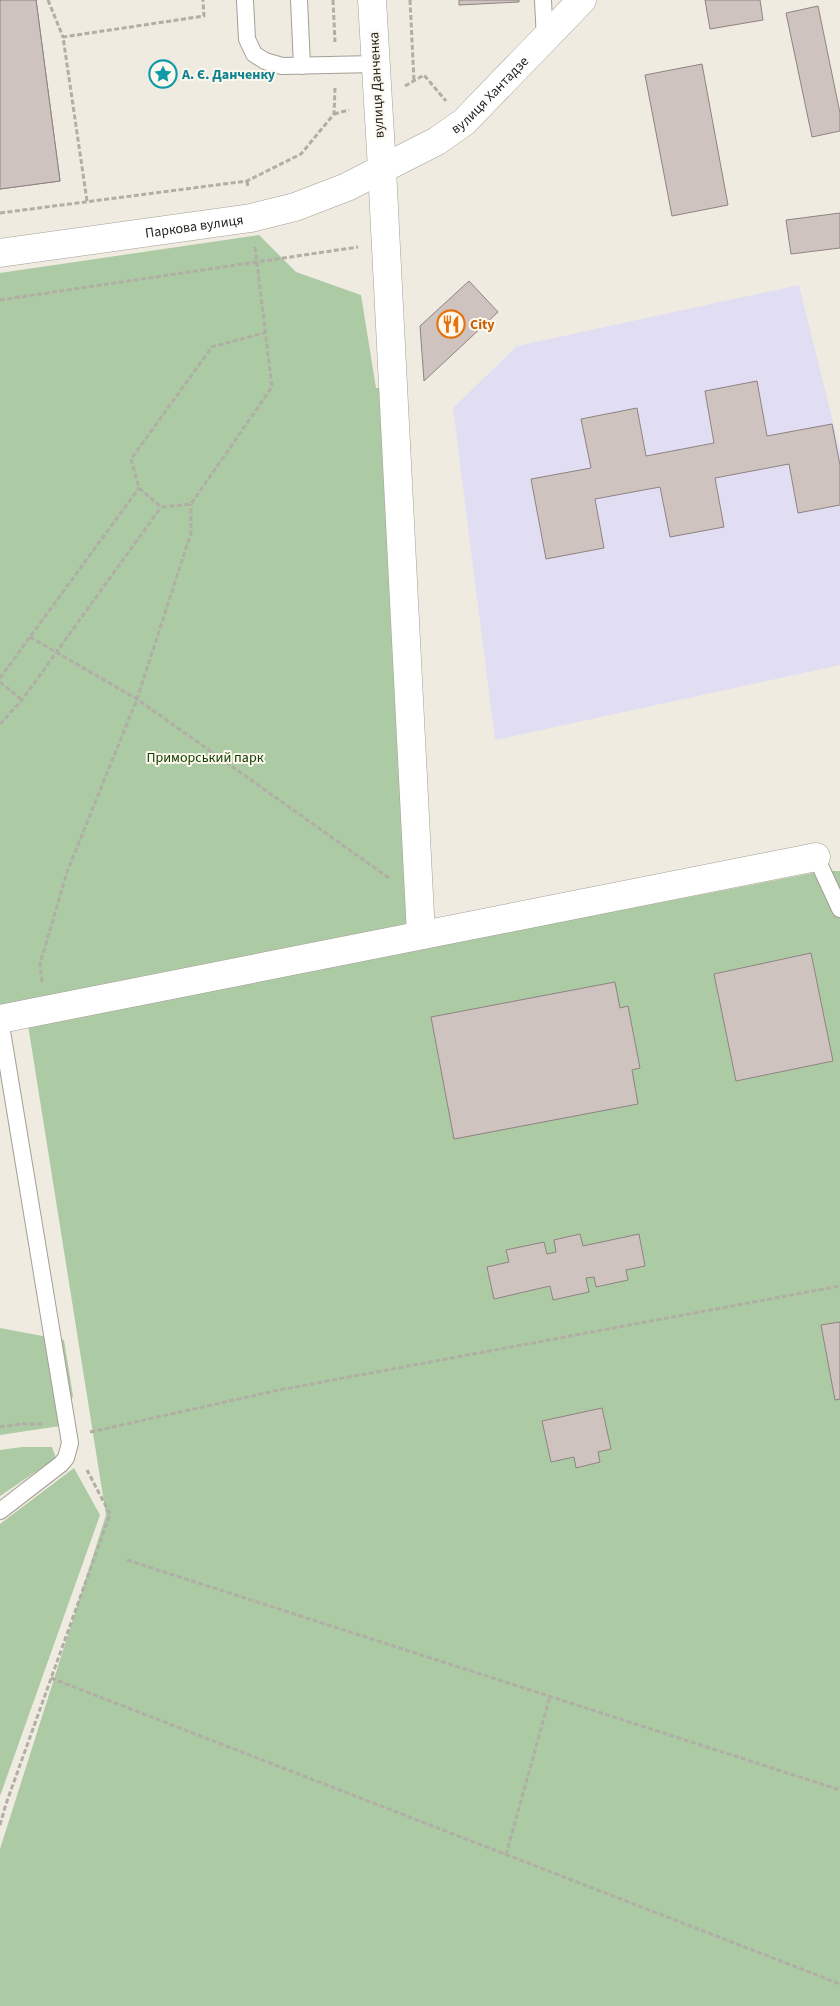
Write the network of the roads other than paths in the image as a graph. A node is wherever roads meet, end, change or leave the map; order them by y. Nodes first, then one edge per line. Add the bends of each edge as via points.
1 (245, 0) edge
2 (299, 0) edge
3 (372, 0) edge
4 (543, 0) edge
5 (582, 0) edge
6 (545, 40) junction
7 (375, 64) junction
8 (302, 66) junction
9 (382, 169) junction
10 (0, 253) edge
11 (816, 857) joint
12 (840, 909) edge
13 (421, 935) junction
14 (0, 1019) edge
15 (0, 1511) edge

1 - 8 lane via 247,39 254,54 282,66
2 - 8 lane
3 - 7 street, вулиця Данченка
4 - 6 lane
5 - 6 street, вулиця Хантадзе
6 - 9 street, вулиця Хантадзе via 464,122 437,141
7 - 8 lane
7 - 9 street, вулиця Данченка
9 - 10 street, Паркова вулиця via 295,207 252,218
9 - 13 street, вулиця Данченка
11 - 12 lane
11 - 13 street
13 - 14 street
14 - 15 lane via 70,1436 69,1451 61,1464

